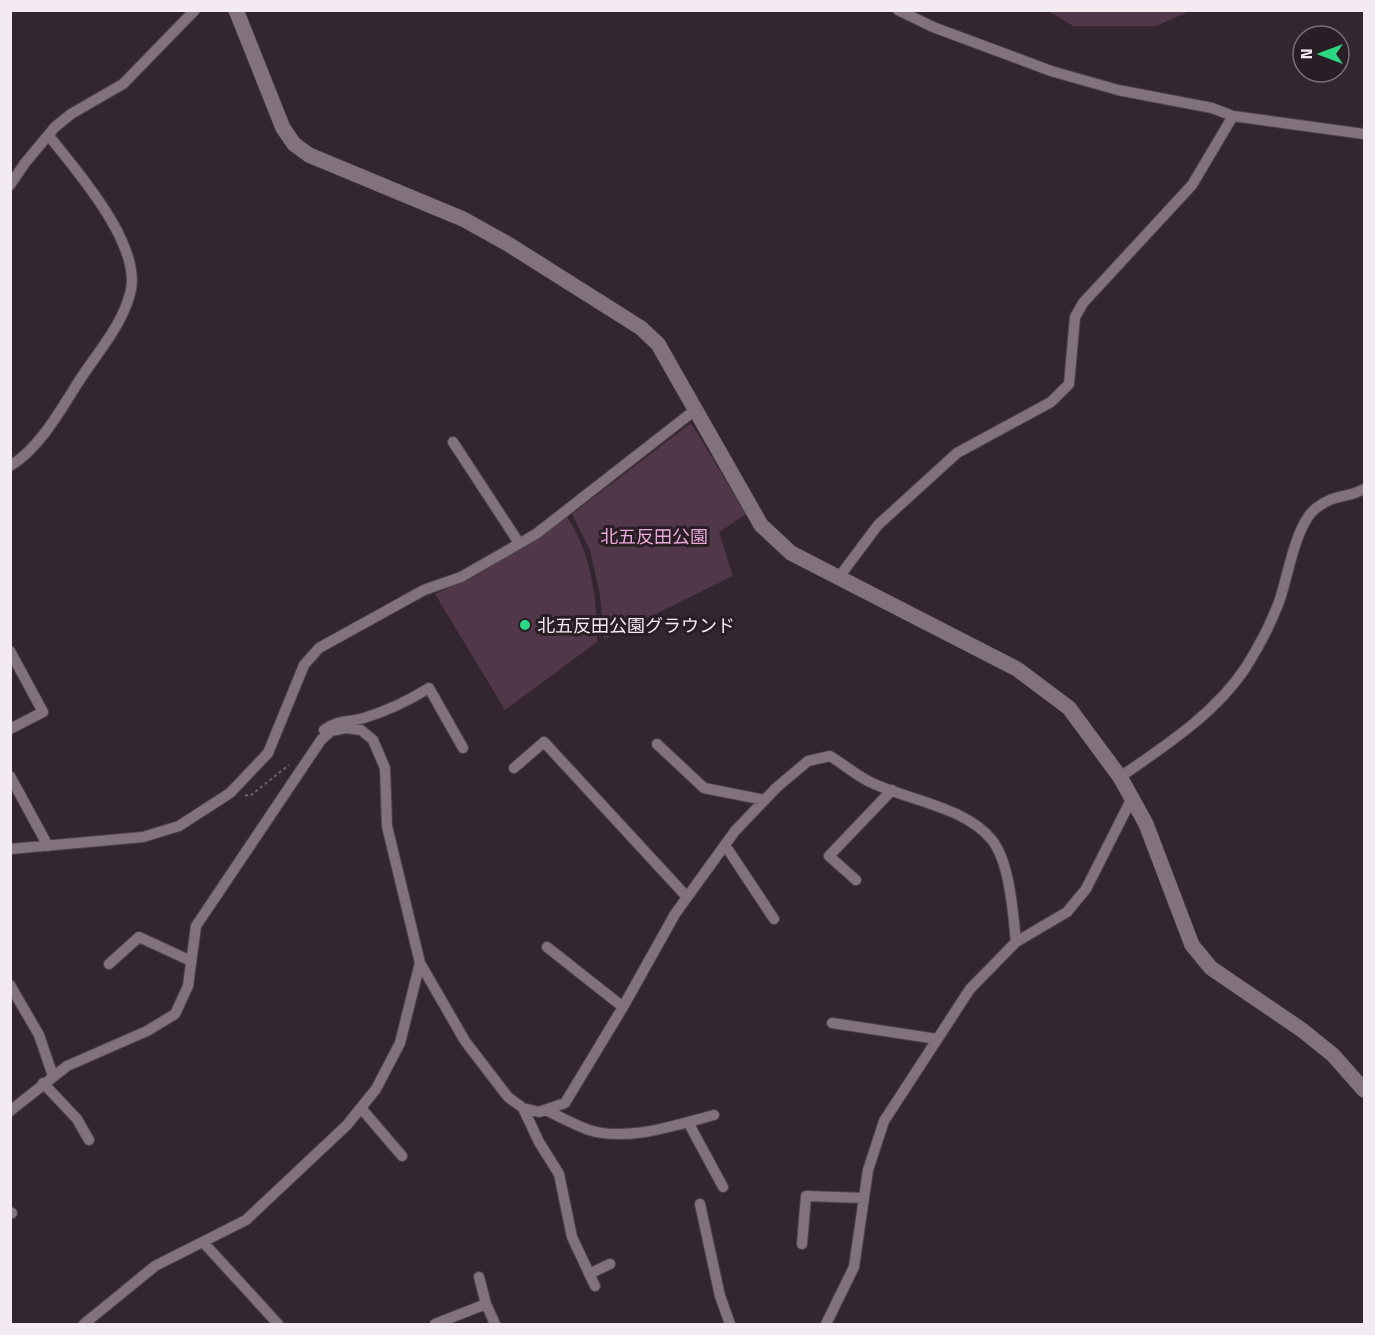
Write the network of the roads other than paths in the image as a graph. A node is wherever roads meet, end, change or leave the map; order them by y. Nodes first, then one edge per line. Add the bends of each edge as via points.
1 (195, 10) edge
2 (236, 10) edge
3 (898, 10) edge
4 (1233, 116) junction
5 (1365, 134) edge
6 (49, 136) junction
7 (10, 185) edge
8 (695, 410) junction
9 (453, 442) dead end
10 (10, 466) edge
11 (1365, 489) edge
12 (519, 543) junction
13 (839, 577) junction
14 (10, 651) edge
15 (10, 729) edge
16 (325, 736) junction
17 (657, 744) dead end
18 (463, 748) dead end
19 (514, 768) dead end
20 (10, 776) edge
21 (1120, 777) junction
22 (892, 790) junction
23 (1132, 798) junction
24 (765, 800) junction
25 (725, 845) junction
26 (48, 846) junction
27 (11, 850) edge
28 (856, 880) dead end
29 (687, 897) junction
30 (774, 919) dead end
31 (1016, 942) junction
32 (547, 947) dead end
33 (191, 961) junction
34 (420, 963) junction
35 (109, 964) dead end
36 (10, 985) edge
37 (623, 1007) junction
38 (832, 1023) dead end
39 (937, 1039) junction
40 (53, 1076) junction
41 (43, 1083) junction
42 (1365, 1089) edge
43 (361, 1108) junction
44 (523, 1108) junction
45 (546, 1110) junction
46 (10, 1111) edge
47 (714, 1115) dead end
48 (688, 1122) junction
49 (89, 1140) dead end
50 (402, 1156) dead end
51 (723, 1187) dead end
52 (864, 1198) junction
53 (700, 1204) dead end
54 (203, 1242) junction
55 (802, 1244) dead end
56 (610, 1264) dead end
57 (589, 1274) junction
58 (479, 1277) dead end
59 (594, 1286) dead end
60 (486, 1304) junction
61 (84, 1324) edge
62 (278, 1324) edge
63 (435, 1324) edge
64 (495, 1324) edge
65 (730, 1324) edge
66 (826, 1324) edge

1 - 6 street via 123,84 71,114
2 - 8 street via 283,128 294,144 322,161 463,219 626,317 658,344
3 - 4 street via 1051,71
4 - 5 street
4 - 13 street via 1192,185 1083,303 1076,317 1069,384 1051,402 957,453 878,525
6 - 7 street
6 - 10 street via 113,222 130,263 131,293 116,327 67,400 42,435
8 - 12 street via 536,534
8 - 13 street via 761,525 792,553
9 - 12 street
11 - 21 street via 1333,496 1313,511 1301,531 1278,603 1232,687 1173,740
12 - 26 street via 461,577 424,590 320,648 304,665 268,753 230,793 179,826 143,837
13 - 21 street via 1043,686 1069,708
14 - 15 street via 43,712
16 - 18 street via 324,730 338,721 360,719 399,706 429,688
16 - 33 street via 196,926
16 - 34 street via 346,728 361,730 373,740 385,768 387,826
17 - 24 street via 705,788
19 - 29 street via 544,742
20 - 26 street
21 - 23 street
22 - 24 street via 869,782 830,756 808,761
22 - 28 street via 829,856
22 - 31 street via 973,824 992,840 1009,891
23 - 31 street via 1086,889 1066,912
23 - 42 street via 1146,824 1192,945 1211,968 1302,1030
24 - 25 street
25 - 29 street
25 - 30 street
26 - 27 street
29 - 37 street
31 - 39 street via 970,989
32 - 37 street
33 - 35 street via 139,937
33 - 40 street via 188,986 175,1014
34 - 43 street via 400,1043 376,1089
34 - 44 street via 465,1041 508,1097
36 - 40 street via 39,1035
37 - 45 street via 565,1103
38 - 39 street
39 - 52 street via 884,1121 868,1170
40 - 41 street
41 - 46 street
41 - 49 street via 77,1119
43 - 50 street
43 - 54 street via 313,1160 246,1220
44 - 45 street
44 - 57 street via 560,1174 572,1237
45 - 48 street via 590,1130 617,1135
47 - 48 street
48 - 51 street
52 - 55 street via 806,1196
52 - 66 street via 854,1267
53 - 65 street
54 - 61 street via 155,1266
54 - 62 street
56 - 57 street
57 - 59 street
58 - 60 street
60 - 63 street
60 - 64 street

